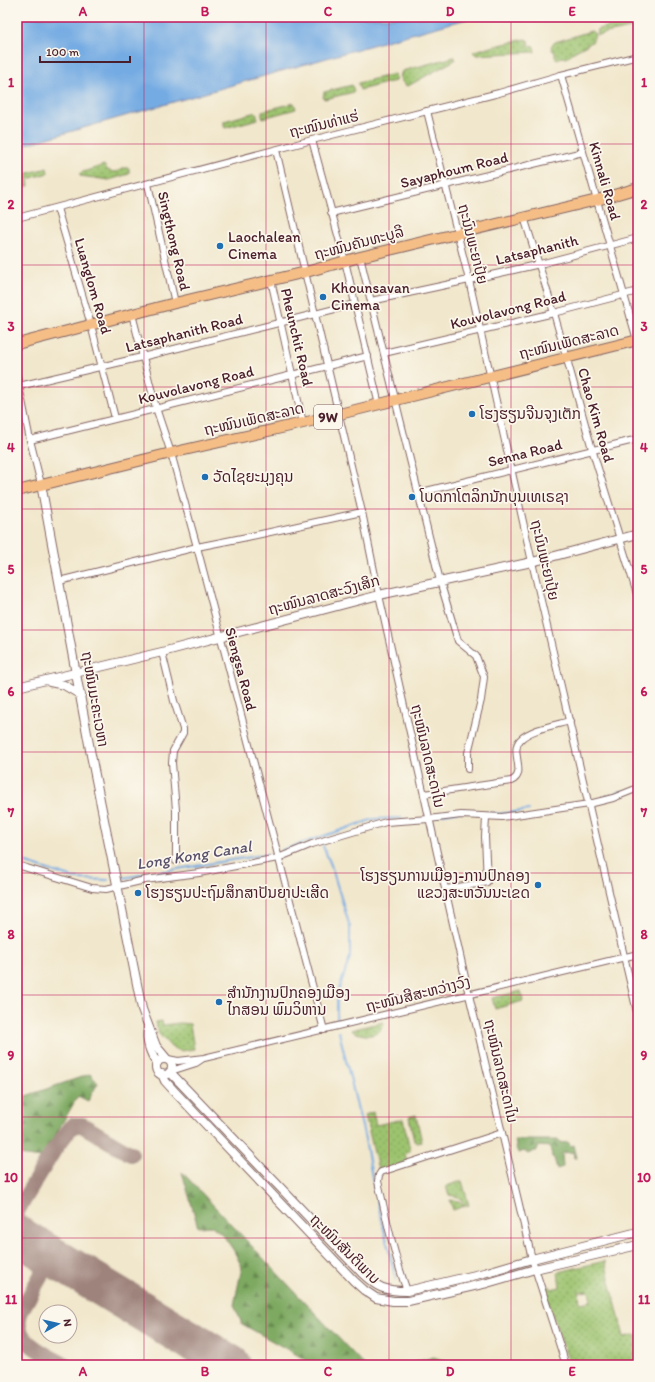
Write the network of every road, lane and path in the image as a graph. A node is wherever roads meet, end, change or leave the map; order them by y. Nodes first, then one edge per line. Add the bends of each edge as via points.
1 (638, 56) edge
2 (561, 75) junction
3 (427, 111) junction
4 (312, 140) junction
5 (276, 150) junction
6 (583, 152) junction
7 (148, 184) junction
8 (445, 186) junction
9 (638, 188) edge
10 (596, 200) junction
11 (58, 208) junction
12 (332, 213) junction
13 (524, 217) junction
14 (17, 218) edge
15 (457, 234) junction
16 (638, 238) edge
17 (610, 244) junction
18 (360, 257) junction
19 (345, 261) junction
20 (540, 264) junction
21 (306, 272) junction
22 (271, 280) junction
23 (469, 280) junction
24 (638, 290) edge
25 (624, 294) junction
26 (371, 301) junction
27 (175, 303) junction
28 (355, 304) junction
29 (554, 313) junction
30 (132, 314) junction
31 (316, 314) junction
32 (280, 322) junction
33 (91, 325) junction
34 (481, 330) junction
35 (637, 340) edge
36 (17, 344) edge
37 (384, 353) junction
38 (368, 356) junction
39 (142, 357) junction
40 (566, 358) junction
41 (327, 366) junction
42 (102, 367) junction
43 (292, 374) junction
44 (17, 376) edge
45 (490, 377) junction
46 (19, 386) junction
47 (396, 400) junction
48 (379, 405) junction
49 (156, 408) junction
50 (338, 414) junction
51 (115, 418) junction
52 (303, 423) junction
53 (638, 439) edge
54 (30, 440) junction
55 (592, 449) junction
56 (171, 453) junction
57 (512, 471) junction
58 (41, 484) junction
59 (17, 491) edge
60 (418, 493) junction
61 (362, 512) junction
62 (638, 534) edge
63 (620, 539) junction
64 (197, 547) junction
65 (532, 562) junction
66 (440, 581) junction
67 (59, 582) junction
68 (379, 595) junction
69 (638, 597) edge
70 (219, 637) junction
71 (162, 652) junction
72 (76, 674) junction
73 (43, 681) junction
74 (17, 687) edge
75 (80, 695) junction
76 (570, 722) junction
77 (468, 769) dead end
78 (638, 788) edge
79 (424, 794) junction
80 (589, 804) junction
81 (486, 816) junction
82 (430, 820) junction
83 (278, 858) junction
84 (176, 861) dead end
85 (17, 865) edge
86 (117, 886) junction
87 (446, 888) junction
88 (638, 954) edge
89 (624, 957) junction
90 (469, 995) junction
91 (638, 1016) edge
92 (149, 1026) junction
93 (324, 1030) junction
94 (204, 1058) junction
95 (167, 1059) junction
96 (157, 1063) junction
97 (168, 1073) junction
98 (502, 1133) junction
99 (638, 1232) edge
100 (638, 1245) edge
101 (532, 1259) junction
102 (535, 1269) junction
103 (406, 1290) junction
104 (566, 1365) edge

1 - 2 street, ຖະໜົນທ່າແຮ່
2 - 3 street, ຖະໜົນທ່າແຮ່
2 - 6 street, Kinnali Road
3 - 4 street, ຖະໜົນທ່າແຮ່
3 - 8 street, ຖະນົນພະຍາປຸ້ຍ
4 - 5 street, ຖະໜົນທ່າແຮ່
4 - 12 street
5 - 7 street, ຖະໜົນທ່າແຮ່
5 - 21 street, ຖະໜົນລາດສະດາໄນ
6 - 8 street, Sayaphoum Road
6 - 10 street, Kinnali Road
7 - 11 street, ຖະໜົນທ່າແຮ່
7 - 27 street, Singthong Road
8 - 12 street, Sayaphoum Road
8 - 15 street, ຖະນົນພະຍາປຸ້ຍ
9 - 10 main road, ຖະໜົນຄັນທະບູລີ
10 - 13 main road, ຖະໜົນຄັນທະບູລີ
10 - 17 street, Kinnali Road
11 - 14 street, ຖະໜົນທ່າແຮ່
11 - 33 street, Luanglom Road
12 - 19 street
13 - 15 main road, ຖະໜົນຄັນທະບູລີ
13 - 20 street, Chao Kim Road
15 - 18 main road, ຖະໜົນຄັນທະບູລີ
15 - 23 street, ຖະນົນພະຍາປຸ້ຍ
16 - 17 street, Latsaphanith
17 - 20 street, Latsaphanith
17 - 25 street, Kinnali Road
18 - 19 main road, ຖະໜົນຄັນທະບູລີ
18 - 26 street
19 - 21 main road, ຖະໜົນຄັນທະບູລີ
19 - 28 street
20 - 23 street, Latsaphanith
20 - 29 street, Chao Kim Road
21 - 22 main road, ຖະໜົນຄັນທະບູລີ
21 - 31 street, ຖະໜົນລາດສະດາໄນ
22 - 27 main road, ຖະໜົນຄັນທະບູລີ
22 - 32 street, Pheunchit Road
23 - 26 street, Latsaphanith
23 - 34 street, ຖະນົນພະຍາປຸ້ຍ
24 - 25 street, Kouvolavong Road
25 - 29 street, Kouvolavong Road
25 - 35 street, Kinnali Road
26 - 37 street
27 - 30 main road, ຖະໜົນຄັນທະບູລີ
28 - 31 street, Latsaphanith Road
28 - 38 street
29 - 34 street, Kouvolavong Road
29 - 40 street, Chao Kim Road
30 - 33 main road, ຖະໜົນຄັນທະບູລີ
30 - 39 street, Siengsa Road
31 - 32 street, Latsaphanith Road
31 - 41 street, ຖະໜົນລາດສະດາໄນ
32 - 39 street, Latsaphanith Road
32 - 43 street, Pheunchit Road
33 - 36 main road, ຖະໜົນຄັນທະບູລີ
33 - 42 street, Luanglom Road
34 - 37 street, Kouvolavong Road
34 - 45 street, ຖະນົນພະຍາປຸ້ຍ
35 - 40 main road, ຖະໜົນເພັດສະລາດ / 9W
37 - 47 street
38 - 41 street, Kouvolavong Road
38 - 48 street
39 - 42 street, Latsaphanith Road
39 - 49 street, Siengsa Road
40 - 45 main road, ຖະໜົນເພັດສະລາດ / 9W
40 - 55 street, Chao Kim Road
41 - 43 street, Kouvolavong Road
41 - 50 street, ຖະໜົນລາດສະດາໄນ
42 - 46 street, Latsaphanith Road
42 - 51 street, Luanglom Road
43 - 49 street, Kouvolavong Road
43 - 52 street, Pheunchit Road
44 - 46 street, ຖະໜົນມະຄະເວຫາ
45 - 47 main road, ຖະໜົນເພັດສະລາດ / 9W
45 - 57 street, ຖະນົນພະຍາປຸ້ຍ
46 - 54 street, ຖະໜົນມະຄະເວຫາ
47 - 48 main road, ຖະໜົນເພັດສະລາດ / 9W
47 - 60 street
48 - 50 main road, ຖະໜົນເພັດສະລາດ / 9W
49 - 51 street, Kouvolavong Road
49 - 56 street, Siengsa Road
50 - 52 main road, ຖະໜົນເພັດສະລາດ / 9W
50 - 61 street, ຖະໜົນລາດສະດາໄນ
51 - 54 street, Kouvolavong Road
52 - 56 main road, ຖະໜົນເພັດສະລາດ / 9W
53 - 55 street, Senna Road
54 - 58 street, ຖະໜົນມະຄະເວຫາ
55 - 57 street, Senna Road
55 - 63 street, Chao Kim Road
56 - 58 main road, ຖະໜົນເພັດສະລາດ / 9W
56 - 64 street, Siengsa Road
57 - 60 street, Senna Road
57 - 65 street, ຖະນົນພະຍາປຸ້ຍ
58 - 59 main road, ຖະໜົນເພັດສະລາດ / 9W
58 - 67 street, ຖະໜົນມະຄະເວຫາ
60 - 66 street
61 - 64 street
61 - 68 street, ຖະໜົນລາດສະດາໄນ
62 - 63 street, ຖະໜົນລາດສະວົງເສິກ
63 - 65 street, ຖະໜົນລາດສະວົງເສິກ
63 - 69 street, Chao Kim Road
64 - 67 street
64 - 70 street, Siengsa Road
65 - 66 street, ຖະໜົນລາດສະວົງເສິກ
65 - 76 street, ຖະນົນພະຍາປຸ້ຍ
66 - 68 street, ຖະໜົນລາດສະວົງເສິກ
66 - 77 street via 458,641 476,656 484,677 468,753
67 - 72 street, ຖະໜົນມະຄະເວຫາ
68 - 70 street, ຖະໜົນລາດສະວົງເສິກ
68 - 79 street, ຖະໜົນລາດສະດາໄນ
70 - 71 street, ຖະໜົນລາດສະວົງເສິກ
70 - 83 street, Siengsa Road
71 - 72 street, ຖະໜົນລາດສະວົງເສິກ
71 - 84 street via 183,729 173,751 172,763 176,810
72 - 73 street, ຖະໜົນລາດສະວົງເສິກ
72 - 75 street, ຖະໜົນມະຄະເວຫາ
73 - 74 street, ຖະໜົນລາດສະວົງເສິກ
73 - 75 street via 64,685
75 - 86 street, ຖະໜົນມະຄະເວຫາ
76 - 79 street via 537,730 519,741 518,774 511,781
76 - 80 street, ຖະນົນພະຍາປຸ້ຍ
78 - 80 street
79 - 82 street, ຖະໜົນລາດສະດາໄນ
80 - 81 street via 502,818
80 - 89 street, ຖະນົນພະຍາປຸ້ຍ
81 - 82 street via 462,815
81 - 87 street via 487,882
82 - 83 street via 386,822 312,844
82 - 87 street, ຖະໜົນລາດສະດາໄນ
83 - 86 street
83 - 93 street, Siengsa Road
85 - 86 street via 92,888 106,889
86 - 92 street, ຖະໜົນມະຄະເວຫາ via 142,1009
87 - 90 street, ຖະໜົນລາດສະດາໄນ
88 - 89 street, ຖະໜົນສີສະຫວ່າງວົງ
89 - 90 street, ຖະໜົນສີສະຫວ່າງວົງ
89 - 91 street, ຖະນົນພະຍາປຸ້ຍ
90 - 93 street, ຖະໜົນສີສະຫວ່າງວົງ
90 - 98 street, ຖະໜົນລາດສະດາໄນ
92 - 95 street, ຖະໜົນມະຄະເວຫາ via 156,1046
92 - 96 street via 147,1034 150,1051
93 - 94 street, ຖະໜົນສີສະຫວ່າງວົງ
94 - 95 street via 178,1061
94 - 97 street
95 - 96 street via 161,1059
95 - 97 street via 172,1066
96 - 97 street via 156,1068
97 - 102 street, ຖະໜົນສັນຕິພາບ via 165,1081 175,1092 354,1281 376,1298 408,1301
97 - 103 street, ຖະໜົນສັນຕິພາບ via 362,1273 380,1288
98 - 101 street, ຖະໜົນລາດສະດາໄນ
98 - 103 street via 381,1172 379,1175 378,1181 389,1229
99 - 101 street, ຖະໜົນສັນຕິພາບ
100 - 102 street, ຖະໜົນສັນຕິພາບ
101 - 102 street, ຖະໜົນລາດສະດາໄນ
101 - 103 street, ຖະໜົນສັນຕິພາບ via 484,1273
102 - 104 street, ຖະໜົນລາດສະດາໄນ

